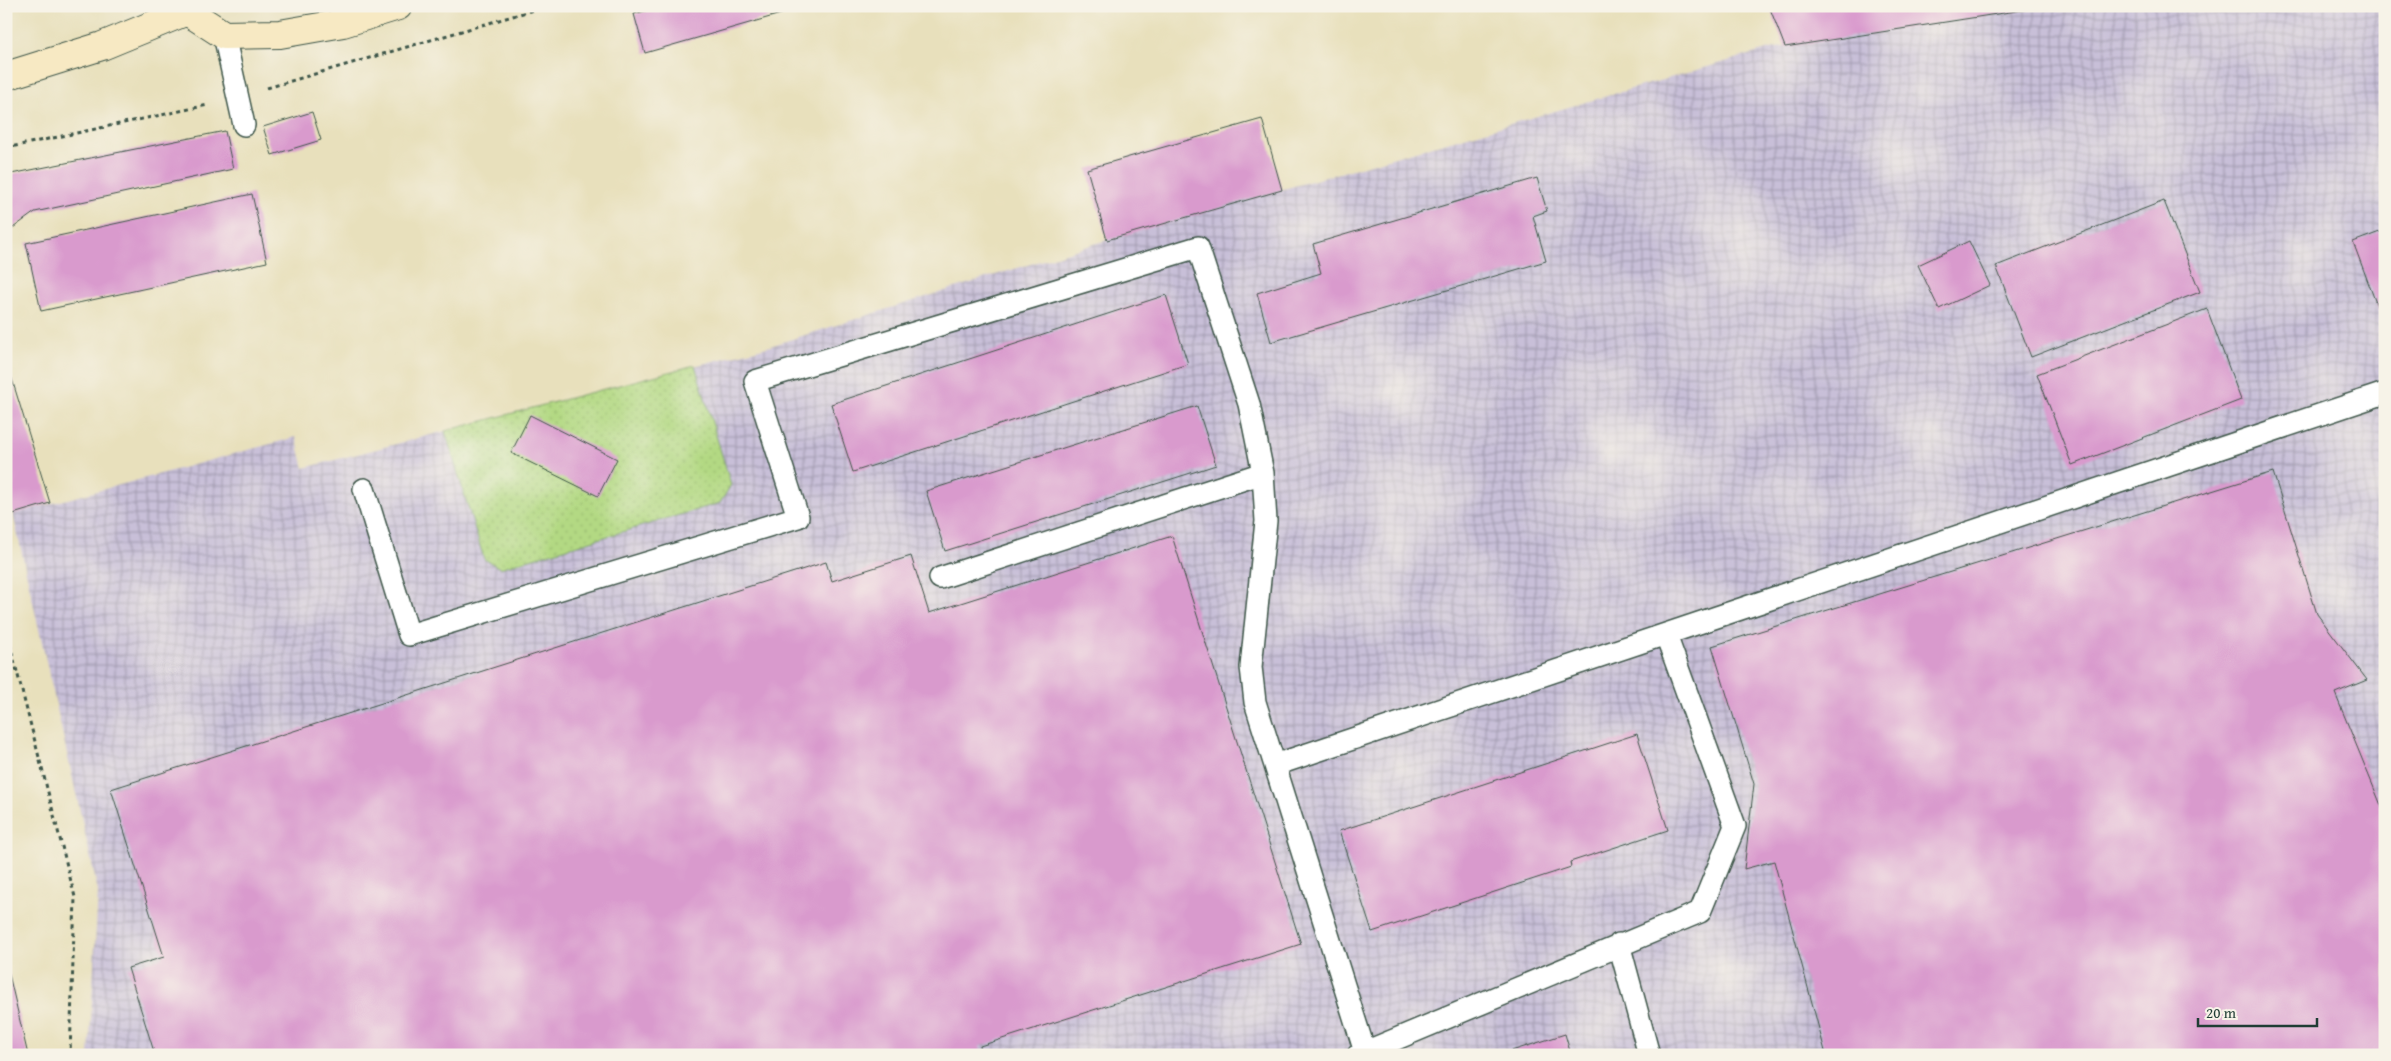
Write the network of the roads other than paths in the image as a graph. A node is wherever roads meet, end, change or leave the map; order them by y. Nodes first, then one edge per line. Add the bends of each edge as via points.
1 (398, 6) edge
2 (186, 8) edge
3 (224, 35) junction
4 (6, 76) edge
5 (244, 126) dead end
6 (2385, 393) edge
7 (1263, 473) junction
8 (364, 489) dead end
9 (940, 578) dead end
10 (1666, 635) junction
11 (1275, 765) junction
12 (1620, 944) junction
13 (1362, 1054) edge
14 (1650, 1055) edge

1 - 3 street via 343,23 280,34
2 - 3 street
2 - 4 street via 102,46
3 - 5 lane
6 - 10 lane
7 - 8 lane via 1249,404 1198,247 755,381 798,517 409,635
7 - 9 lane
7 - 11 lane via 1266,520 1251,667 1255,702
10 - 11 lane
10 - 12 lane via 1735,826 1700,912
11 - 13 lane
12 - 13 lane
12 - 14 lane

